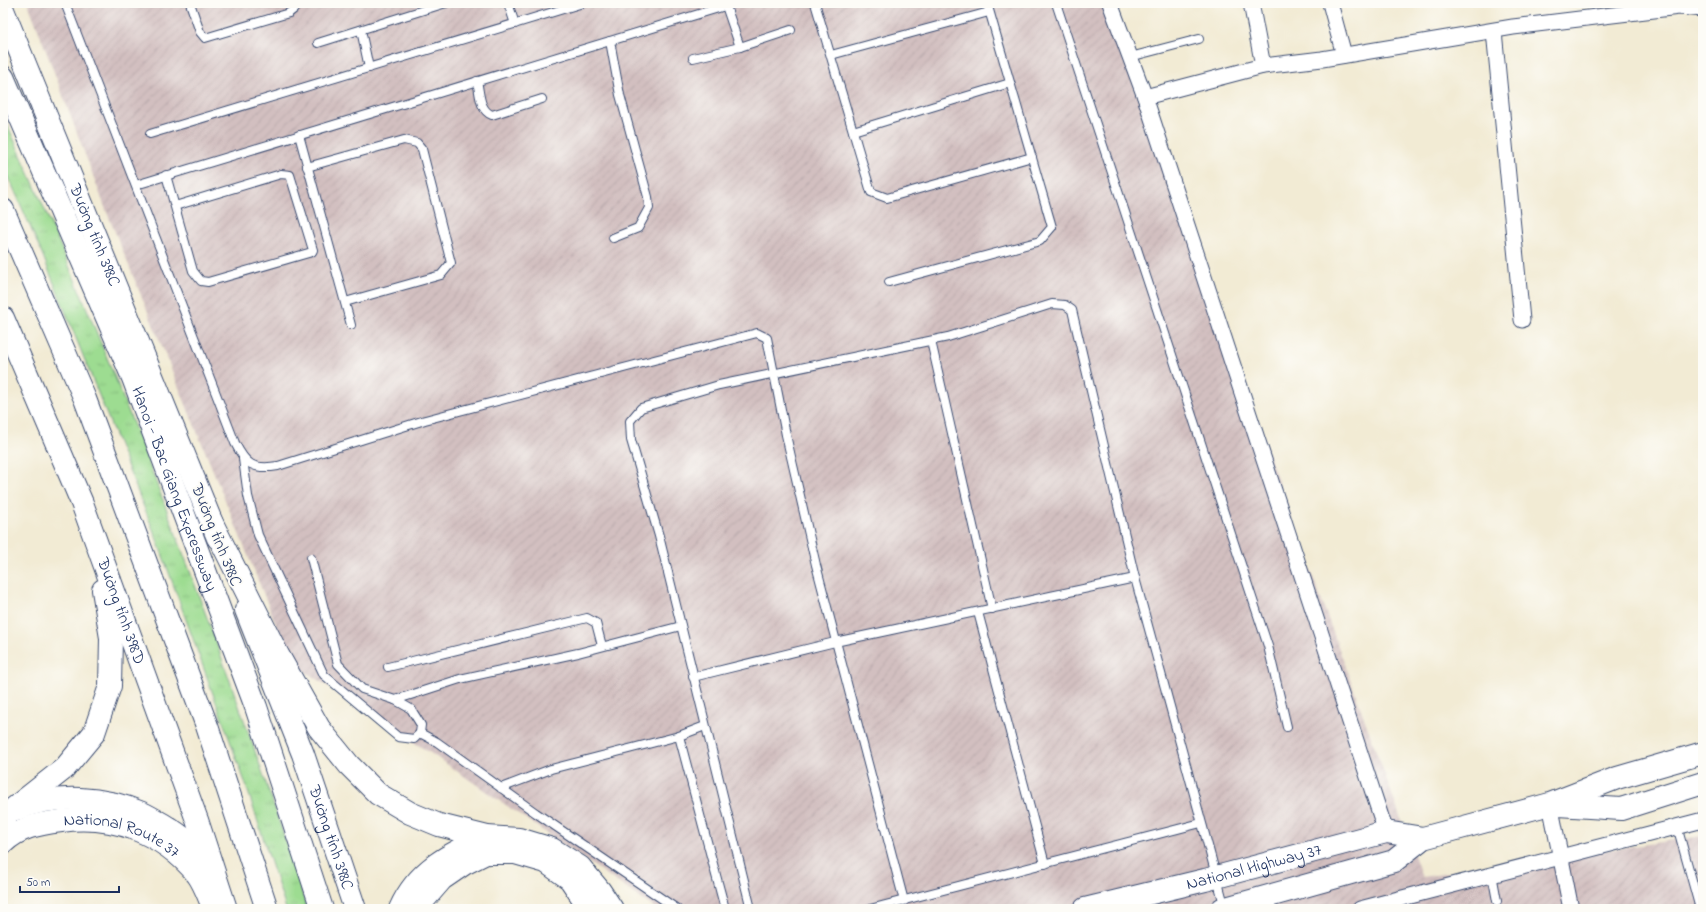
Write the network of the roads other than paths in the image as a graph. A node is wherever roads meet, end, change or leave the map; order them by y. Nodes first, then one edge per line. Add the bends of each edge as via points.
1 (65, 3) edge
2 (190, 3) edge
3 (296, 3) edge
4 (446, 3) edge
5 (508, 3) edge
6 (583, 3) edge
7 (734, 3) edge
8 (815, 3) edge
9 (987, 3) edge
10 (1056, 3) edge
11 (1110, 3) edge
12 (1251, 3) edge
13 (1330, 3) edge
14 (726, 6) junction
15 (1703, 9) edge
16 (3, 10) edge
17 (989, 12) junction
18 (515, 24) junction
19 (361, 30) junction
20 (791, 30) dead end
21 (1494, 31) junction
22 (1199, 39) dead end
23 (610, 41) junction
24 (318, 43) dead end
25 (740, 47) junction
26 (831, 55) junction
27 (1344, 55) junction
28 (1130, 57) junction
29 (693, 58) dead end
30 (1263, 66) junction
31 (369, 68) junction
32 (3, 77) edge
33 (477, 81) junction
34 (1010, 83) junction
35 (1145, 97) junction
36 (542, 99) dead end
37 (853, 131) junction
38 (150, 134) dead end
39 (299, 135) junction
40 (1032, 157) junction
41 (308, 167) junction
42 (166, 175) junction
43 (136, 184) junction
44 (175, 206) junction
45 (3, 210) edge
46 (613, 238) dead end
47 (889, 282) dead end
48 (345, 302) junction
49 (3, 318) edge
50 (1522, 320) dead end
51 (351, 326) dead end
52 (930, 341) junction
53 (775, 374) junction
54 (62, 457) junction
55 (243, 459) junction
56 (211, 521) junction
57 (311, 558) dead end
58 (1135, 578) junction
59 (992, 609) junction
60 (978, 612) junction
61 (681, 626) junction
62 (835, 642) junction
63 (602, 646) junction
64 (388, 667) dead end
65 (692, 677) junction
66 (395, 700) junction
67 (705, 726) junction
68 (1287, 727) dead end
69 (420, 733) junction
70 (679, 736) junction
71 (1703, 753) edge
72 (1703, 784) edge
73 (501, 788) junction
74 (1550, 804) junction
75 (6, 815) edge
76 (1703, 820) edge
77 (1201, 823) junction
78 (1677, 826) junction
79 (1386, 832) junction
80 (487, 837) junction
81 (1423, 838) junction
82 (3, 843) edge
83 (1560, 857) junction
84 (1394, 861) junction
85 (1045, 864) junction
86 (1492, 874) junction
87 (1216, 878) junction
88 (904, 901) junction
89 (1497, 901) dead end
90 (1389, 905) edge
91 (222, 908) edge
92 (267, 909) edge
93 (322, 909) edge
94 (355, 909) edge
95 (400, 909) edge
96 (416, 909) edge
97 (590, 909) edge
98 (612, 909) edge
99 (677, 909) edge
100 (725, 909) edge
101 (751, 909) edge
102 (870, 909) edge
103 (1085, 909) edge
104 (1224, 909) edge
105 (1360, 909) edge
106 (1571, 909) edge
107 (1700, 909) edge

1 - 43 lane
2 - 3 lane via 200,32 205,38 289,13
4 - 19 lane
5 - 18 lane
6 - 18 lane
7 - 14 lane
8 - 26 lane
9 - 17 lane
10 - 68 lane via 1268,646
11 - 28 street
12 - 30 street
13 - 27 street
14 - 23 lane
14 - 25 lane
15 - 21 street via 1679,7
16 - 56 main road, Đường tỉnh 398C
17 - 26 lane
17 - 34 lane
18 - 31 lane
19 - 24 lane
19 - 31 lane
20 - 25 lane
21 - 27 street
21 - 50 street
22 - 28 lane
23 - 33 lane
23 - 46 lane via 620,95 649,208 638,228
25 - 29 lane
26 - 37 lane
27 - 30 street
28 - 35 street
30 - 35 street
31 - 38 lane
32 - 93 main road, Hanoi - Bac Giang Expressway via 133,378 256,707
33 - 36 lane via 483,107 492,115
33 - 39 lane
34 - 37 lane
34 - 40 lane
35 - 79 street
37 - 40 lane via 871,192 887,198
39 - 41 lane
39 - 42 lane
40 - 47 lane via 1052,227 1040,241
41 - 48 lane
41 - 48 lane via 404,140 416,143 422,149 451,263 448,269 441,275
42 - 43 lane
42 - 44 lane
43 - 55 lane
44 - 44 lane via 288,174 314,250 208,282 202,281 193,271
45 - 92 main road via 85,399 207,726
48 - 51 lane
49 - 54 main road, Đường tỉnh 398D
52 - 53 lane
52 - 58 lane via 1052,304 1065,305 1072,310
52 - 59 lane
53 - 55 lane via 767,338 757,333 425,420 278,466 263,468
53 - 61 lane via 641,408 630,421 631,440 659,536
53 - 62 lane via 786,435
54 - 75 main road via 103,586 111,638 110,686 94,733 65,768
54 - 91 main road, Đường tỉnh 398D via 82,503 197,820
55 - 69 lane via 248,496 258,535 324,676 398,737 414,739
56 - 80 main road via 278,655 319,728 349,765 378,794 410,812 438,825
56 - 94 main road, Đường tỉnh 398C via 303,754
57 - 66 lane via 338,664 362,689
58 - 59 lane
58 - 77 lane
59 - 60 lane
60 - 62 lane
60 - 85 lane
61 - 63 lane
61 - 65 lane
62 - 65 lane
62 - 88 lane
63 - 64 lane via 596,623 587,618
63 - 66 lane via 460,679
65 - 67 lane
66 - 69 lane via 411,709 421,725
67 - 70 lane
67 - 101 lane via 723,789
69 - 73 lane via 437,742
70 - 73 lane via 552,769
70 - 100 lane
71 - 74 main road, National Highway 37 via 1618,778
72 - 74 main road, National Highway 37 via 1621,809
73 - 99 lane
74 - 81 main road, National Highway 37
74 - 83 street
75 - 91 main road via 30,804 73,799 109,802 143,813 179,835 204,857
76 - 78 street
77 - 85 lane
77 - 87 lane
78 - 83 street
78 - 107 lane
79 - 81 main road, National Highway 37
79 - 84 main road
79 - 87 main road, National Highway 37
80 - 95 main road via 460,848 435,863 408,893
80 - 98 main road via 520,839 552,849 580,867
81 - 84 main road, National Highway 37
82 - 91 main road, National Route 37 via 12,834 34,824 78,819 106,821 139,829 171,849 197,874
83 - 86 street
83 - 106 street
84 - 104 main road, National Highway 37
85 - 88 lane
86 - 89 lane
86 - 90 street
87 - 103 main road, National Highway 37
87 - 104 lane
88 - 102 lane
90 - 105 street
96 - 97 main road via 442,879 486,853 515,854 546,862 570,879

